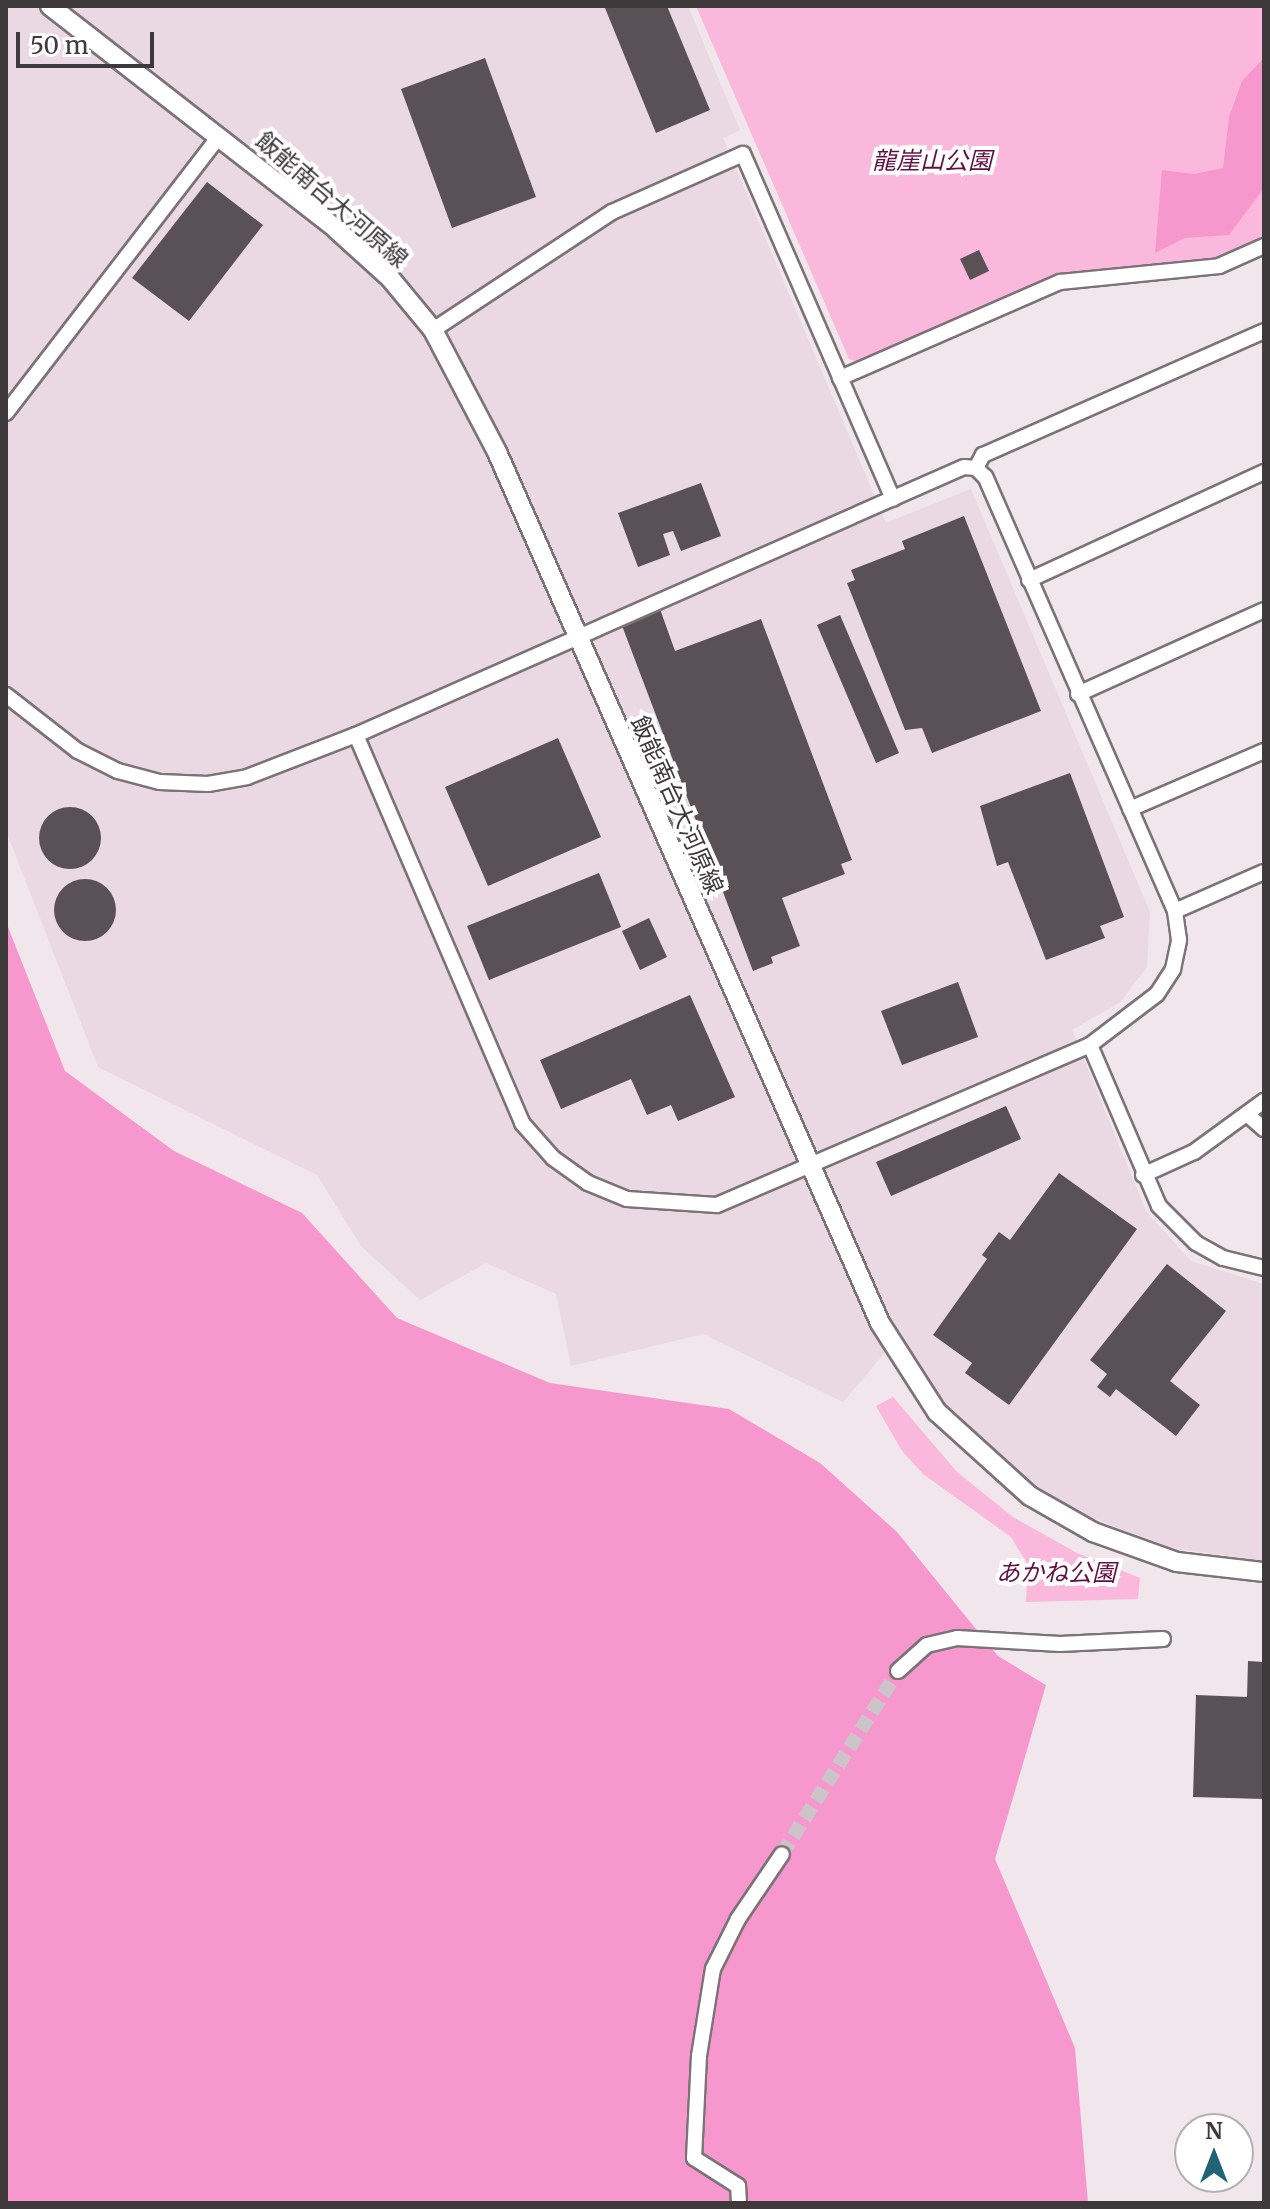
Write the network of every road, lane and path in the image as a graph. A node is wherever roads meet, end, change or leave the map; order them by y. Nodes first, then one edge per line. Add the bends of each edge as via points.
1 (50, 6) edge
2 (219, 136) junction
3 (1264, 246) edge
4 (433, 330) junction
5 (1264, 331) edge
6 (840, 378) junction
7 (6, 413) edge
8 (976, 468) junction
9 (1264, 472) edge
10 (893, 499) junction
11 (1029, 580) junction
12 (1264, 610) edge
13 (577, 638) junction
14 (1078, 694) junction
15 (6, 695) edge
16 (356, 735) junction
17 (1264, 751) edge
18 (1130, 809) junction
19 (1264, 872) edge
20 (1175, 911) junction
21 (1090, 1045) junction
22 (1264, 1101) edge
23 (1249, 1116) junction
24 (1264, 1129) edge
25 (808, 1163) junction
26 (1143, 1175) junction
27 (1264, 1268) edge
28 (1264, 1572) edge
29 (1163, 1639) dead end
30 (898, 1671) tunnel mouth
31 (782, 1854) tunnel mouth
32 (739, 2203) edge

1 - 2 street, 飯能南台大河原線
2 - 4 street, 飯能南台大河原線 via 336,229 390,278
2 - 7 street
3 - 6 street via 1219,266 1060,282
4 - 6 street via 612,212 743,154
4 - 13 street, 飯能南台大河原線 via 497,452
5 - 8 street via 983,455
6 - 10 street
8 - 10 street via 964,467
8 - 11 street via 985,477
9 - 11 street
10 - 13 street
11 - 14 street
12 - 14 street
13 - 16 street
13 - 25 street, 飯能南台大河原線
14 - 18 street
15 - 16 street via 78,751 118,771 160,782 208,784 247,777
16 - 25 street via 522,1123 553,1158 588,1183 627,1199 678,1206 717,1205
17 - 18 street
18 - 20 street
19 - 20 street
20 - 21 street via 1179,940 1173,969 1157,994
21 - 25 street
21 - 26 street
22 - 23 street
23 - 24 street
23 - 26 street via 1194,1152
25 - 28 street, 飯能南台大河原線 via 880,1323 910,1373 937,1412 998,1471 1062,1515 1127,1546 1177,1562
26 - 27 street via 1159,1206 1196,1243 1223,1258
29 - 30 street via 1060,1644 957,1638 927,1645
31 - 32 street via 738,1919 713,1969 699,2056 694,2158 738,2186

